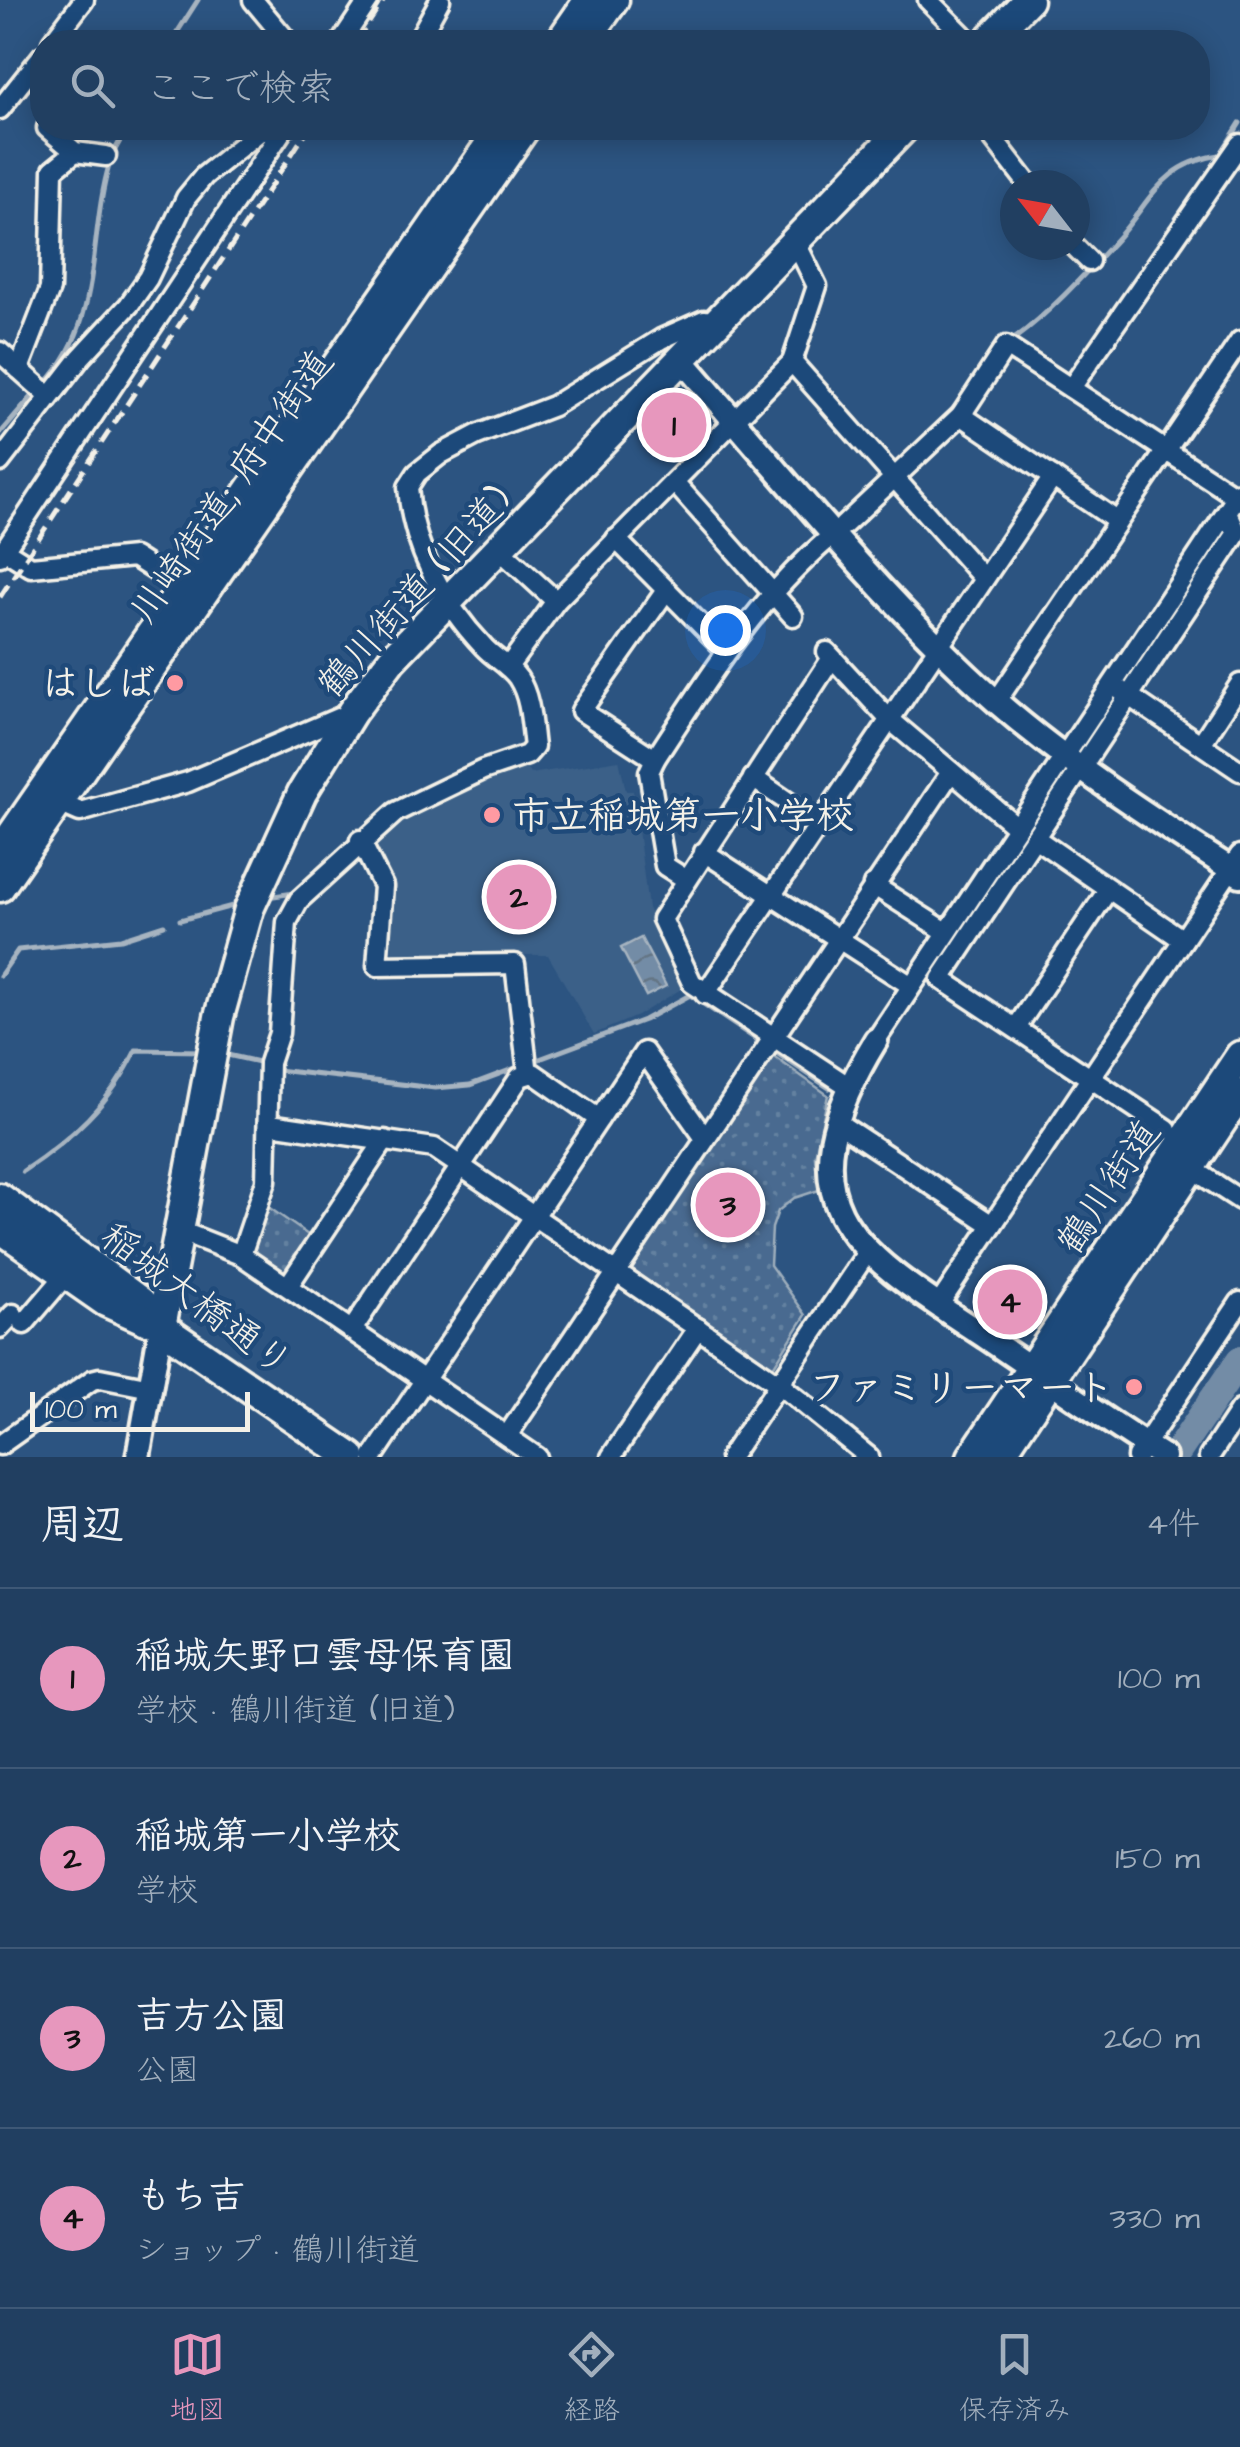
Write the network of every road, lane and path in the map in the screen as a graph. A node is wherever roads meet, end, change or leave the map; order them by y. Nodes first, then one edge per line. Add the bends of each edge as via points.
1 (84, 0) edge
2 (253, 0) edge
3 (368, 0) edge
4 (440, 0) edge
5 (589, 0) edge
6 (614, 0) edge
7 (928, 0) edge
8 (1028, 0) edge
9 (61, 30) edge
10 (278, 30) edge
11 (348, 30) edge
12 (424, 30) edge
13 (568, 30) edge
14 (593, 30) edge
15 (958, 30) edge
16 (999, 30) edge
17 (30, 71) edge
18 (0, 109) edge
19 (61, 140) edge
20 (249, 140) edge
21 (275, 140) edge
22 (493, 140) edge
23 (516, 140) edge
24 (892, 140) edge
25 (994, 140) edge
26 (1240, 144) edge
27 (75, 152) junction
28 (106, 156) dead end
29 (1017, 170) edge
30 (795, 241) junction
31 (716, 322) junction
32 (1240, 341) edge
33 (0, 352) edge
34 (680, 359) junction
35 (792, 362) junction
36 (19, 369) junction
37 (1070, 388) junction
38 (42, 390) junction
39 (961, 415) junction
40 (734, 420) junction
41 (7, 438) edge
42 (1166, 451) junction
43 (0, 462) edge
44 (1053, 476) junction
45 (896, 480) junction
46 (674, 482) junction
47 (1236, 500) edge
48 (1117, 520) junction
49 (843, 526) dead end
50 (616, 540) junction
51 (828, 540) dead end
52 (499, 549) junction
53 (2, 553) edge
54 (984, 578) junction
55 (182, 588) junction
56 (772, 590) junction
57 (665, 592) junction
58 (556, 601) junction
59 (447, 602) junction
60 (793, 616) dead end
61 (939, 645) junction
62 (726, 650) junction
63 (508, 667) junction
64 (1240, 684) edge
65 (1111, 685) junction
66 (1130, 697) junction
67 (996, 702) junction
68 (352, 712) junction
69 (890, 719) junction
70 (1201, 744) junction
71 (654, 758) junction
72 (1072, 762) junction
73 (1240, 771) edge
74 (951, 772) junction
75 (753, 778) junction
76 (49, 799) junction
77 (1031, 805) junction
78 (1048, 817) junction
79 (819, 823) junction
80 (1016, 827) junction
81 (1034, 838) junction
82 (360, 840) junction
83 (0, 852) edge
84 (704, 852) junction
85 (1237, 867) edge
86 (687, 880) junction
87 (873, 885) junction
88 (0, 887) edge
89 (1108, 890) junction
90 (771, 896) junction
91 (945, 931) junction
92 (838, 939) junction
93 (1183, 940) junction
94 (934, 948) junction
95 (952, 960) junction
96 (910, 986) junction
97 (705, 994) junction
98 (1016, 1028) junction
99 (771, 1036) junction
100 (876, 1040) joint
101 (1240, 1056) edge
102 (527, 1067) junction
103 (1091, 1079) junction
104 (848, 1086) junction
105 (1240, 1094) edge
106 (599, 1118) junction
107 (835, 1121) junction
108 (270, 1124) junction
109 (1167, 1130) dead end
110 (704, 1137) junction
111 (385, 1140) junction
112 (461, 1165) junction
113 (1191, 1168) junction
114 (0, 1182) edge
115 (0, 1198) edge
116 (1240, 1200) edge
117 (0, 1210) edge
118 (534, 1216) junction
119 (992, 1225) junction
120 (0, 1228) edge
121 (180, 1231) junction
122 (868, 1251) junction
123 (240, 1254) junction
124 (617, 1272) junction
125 (76, 1275) junction
126 (288, 1286) junction
127 (130, 1294) junction
128 (1240, 1302) edge
129 (938, 1306) junction
130 (12, 1322) edge
131 (161, 1327) junction
132 (698, 1328) junction
133 (352, 1330) junction
134 (1040, 1374) junction
135 (425, 1380) junction
136 (779, 1384) junction
137 (151, 1388) junction
138 (1240, 1410) edge
139 (507, 1436) junction
140 (0, 1444) edge
141 (849, 1451) edge
142 (1150, 1452) edge
143 (138, 1457) edge
144 (351, 1457) edge
145 (373, 1457) edge
146 (537, 1457) edge
147 (611, 1457) edge
148 (730, 1457) edge
149 (869, 1457) edge
150 (972, 1457) edge
151 (999, 1457) edge
152 (1209, 1457) edge

1 - 9 street
2 - 10 street
3 - 11 street
4 - 12 street
5 - 13 main road
6 - 14 main road
7 - 15 street
8 - 16 main road
17 - 18 street
19 - 27 street
20 - 38 street via 186,198 129,305
21 - 53 street
22 - 55 main road
23 - 76 main road, 川崎街道; 府中街道
24 - 30 main road, 鶴川街道 (旧道)
25 - 29 street
26 - 37 street
27 - 28 street
27 - 36 street via 53,170 50,289
30 - 31 main road, 鶴川街道 (旧道)
30 - 35 street via 817,286
31 - 34 main road, 鶴川街道 (旧道)
31 - 59 street via 704,320 662,339 554,406 476,434 417,473 408,487 410,509
32 - 42 street
33 - 36 street
34 - 40 street
34 - 52 main road, 鶴川街道 (旧道)
35 - 40 street
35 - 45 street
36 - 38 street
37 - 39 street via 1006,346
37 - 42 street
38 - 41 street
39 - 44 street
39 - 45 street
40 - 46 street
40 - 61 street
41 - 43 street
42 - 47 street
42 - 48 street
44 - 48 street
44 - 54 street
45 - 49 street
45 - 54 street
46 - 50 street
46 - 56 street
47 - 65 street
47 - 66 street via 1237,533
48 - 67 street
50 - 57 street
50 - 58 street
51 - 56 street
52 - 58 street
52 - 59 main road, 鶴川街道 (旧道)
53 - 55 street via 31,567 134,557
54 - 61 street
55 - 76 main road
56 - 60 street
56 - 62 street
57 - 62 street
57 - 71 street via 581,711
58 - 63 street
59 - 63 street
59 - 68 main road, 鶴川街道 (旧道)
61 - 67 street
61 - 69 street
62 - 71 street
63 - 82 street via 529,707 532,752 396,812
64 - 70 street
65 - 66 street
65 - 72 street
66 - 70 street
66 - 72 street
67 - 72 street
68 - 76 street via 188,782 80,812
68 - 121 main road, 鶴川街道 (旧道) via 302,793 249,909 219,1017
69 - 74 street
69 - 75 street via 829,655
69 - 79 street
70 - 73 street
71 - 86 street via 649,772 665,866
72 - 77 street
72 - 78 street
72 - 85 street
74 - 80 street
74 - 87 street
75 - 79 street
75 - 84 street
76 - 83 main road
76 - 88 main road, 川崎街道; 府中街道
77 - 78 street
77 - 80 street
78 - 81 street
79 - 90 street
80 - 91 street
81 - 89 street
81 - 95 street
82 - 102 street via 383,886 377,966 514,964
82 - 108 street via 299,900 286,922
84 - 86 street
84 - 90 street
85 - 93 street
86 - 97 street via 662,919 692,983
87 - 91 street
87 - 92 street
89 - 93 street
89 - 98 street
90 - 92 street
90 - 97 street
91 - 94 street
92 - 96 street
92 - 99 street
93 - 103 street
94 - 95 street
94 - 96 street
95 - 98 street via 941,979
96 - 100 street
97 - 99 street
98 - 103 street
99 - 104 street
99 - 110 street
100 - 104 street
101 - 134 main road, 鶴川街道
102 - 106 street
102 - 112 street
103 - 109 street
103 - 119 street
104 - 107 street
105 - 113 main road, 鶴川街道
106 - 110 street via 644,1052
106 - 118 street
107 - 119 street
107 - 122 street via 830,1148 836,1204
108 - 111 street
108 - 123 street via 266,1181
110 - 124 street
111 - 112 street via 434,1148
111 - 126 street
112 - 118 street
112 - 133 street
113 - 116 street
113 - 134 main road, 鶴川街道
114 - 127 main road via 100,1257
115 - 127 main road, 稲城大橋通り
117 - 125 main road, 稲城大橋通り
118 - 124 street
118 - 135 street
119 - 129 street
120 - 125 main road
121 - 123 street
121 - 131 main road, 鶴川街道 (旧道)
122 - 129 street
122 - 136 street
123 - 126 street
124 - 132 street
124 - 139 street
125 - 130 street
125 - 131 main road
126 - 133 street
127 - 131 main road, 稲城大橋通り
128 - 142 street
129 - 134 street
131 - 137 street, 鶴川街道 (旧道)
131 - 144 main road, 稲城大橋通り
132 - 136 street
132 - 147 street
133 - 135 street
134 - 142 street
134 - 150 main road, 鶴川街道
134 - 151 main road, 鶴川街道
135 - 139 street
135 - 145 street
136 - 141 street
136 - 148 street
137 - 140 street via 92,1380
137 - 143 street, 鶴川街道 (旧道)
138 - 152 street
139 - 146 street
141 - 149 street

